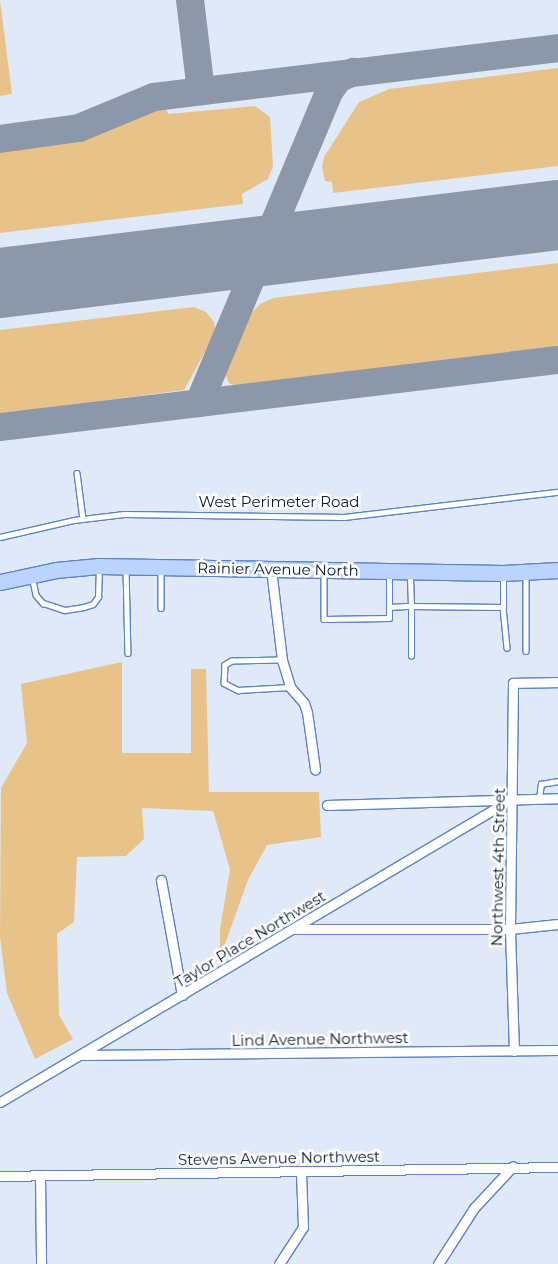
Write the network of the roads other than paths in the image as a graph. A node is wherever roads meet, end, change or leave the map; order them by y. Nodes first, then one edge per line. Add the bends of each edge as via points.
1 (76, 473) dead end
2 (558, 492) edge
3 (83, 519) junction
4 (0, 537) edge
5 (99, 566) junction
6 (126, 566) junction
7 (161, 567) junction
8 (271, 569) junction
9 (324, 570) junction
10 (558, 570) edge
11 (388, 571) junction
12 (410, 572) junction
13 (526, 572) junction
14 (503, 573) junction
15 (31, 574) junction
16 (0, 582) edge
17 (411, 606) junction
18 (389, 607) junction
19 (503, 607) junction
20 (161, 608) dead end
21 (507, 648) dead end
22 (526, 651) dead end
23 (128, 653) dead end
24 (411, 656) dead end
25 (282, 660) junction
26 (558, 682) edge
27 (290, 688) junction
28 (315, 770) dead end
29 (558, 781) edge
30 (513, 798) junction
31 (539, 798) junction
32 (558, 798) edge
33 (327, 805) dead end
34 (161, 880) dead end
35 (558, 924) edge
36 (294, 929) junction
37 (510, 929) junction
38 (182, 995) junction
39 (558, 1050) edge
40 (514, 1051) junction
41 (82, 1055) junction
42 (0, 1102) edge
43 (513, 1166) junction
44 (558, 1167) edge
45 (301, 1172) junction
46 (0, 1176) edge
47 (40, 1176) junction
48 (41, 1264) edge
49 (279, 1264) edge
50 (438, 1264) edge

1 - 3 lane
2 - 3 lane, West Perimeter Road via 344,517 162,513
3 - 4 lane, West Perimeter Road
5 - 6 main road, Rainier Avenue North
5 - 15 main road, Rainier Avenue North
5 - 15 lane via 98,597 93,604 65,610 43,603 36,594
6 - 7 main road, Rainier Avenue North
6 - 23 lane
7 - 8 main road, Rainier Avenue North
7 - 20 lane
8 - 9 main road, Rainier Avenue North
8 - 25 street
9 - 11 main road, Rainier Avenue North
9 - 18 lane via 324,619 389,618
10 - 13 main road, Rainier Avenue North
11 - 12 main road, Rainier Avenue North
11 - 18 lane
12 - 14 main road, Rainier Avenue North
12 - 17 lane
13 - 14 main road, Rainier Avenue North
13 - 22 lane
14 - 19 lane
15 - 16 main road, Rainier Avenue North
17 - 18 lane
17 - 19 lane
17 - 24 lane
19 - 21 lane
25 - 27 street
25 - 27 lane via 232,661 225,664 224,684 238,690
26 - 30 street, Northwest 4th Street via 513,684
27 - 28 street via 308,712
29 - 31 lane via 541,784
30 - 31 street
30 - 33 street
30 - 36 street, Taylor Place Northwest
30 - 37 street, Northwest 4th Street
31 - 32 street
34 - 38 street
35 - 37 street
36 - 37 street
36 - 38 street, Taylor Place Northwest
37 - 40 street, Northwest 4th Street
38 - 41 street, Taylor Place Northwest
39 - 40 street, Lind Avenue Northwest
40 - 41 street, Lind Avenue Northwest
41 - 42 street, Taylor Place Northwest
43 - 44 street, Stevens Avenue Northwest
43 - 45 street, Stevens Avenue Northwest
43 - 50 street via 474,1208
45 - 47 street, Stevens Avenue Northwest
45 - 49 street via 303,1228
46 - 47 street, Stevens Avenue Northwest
47 - 48 street

